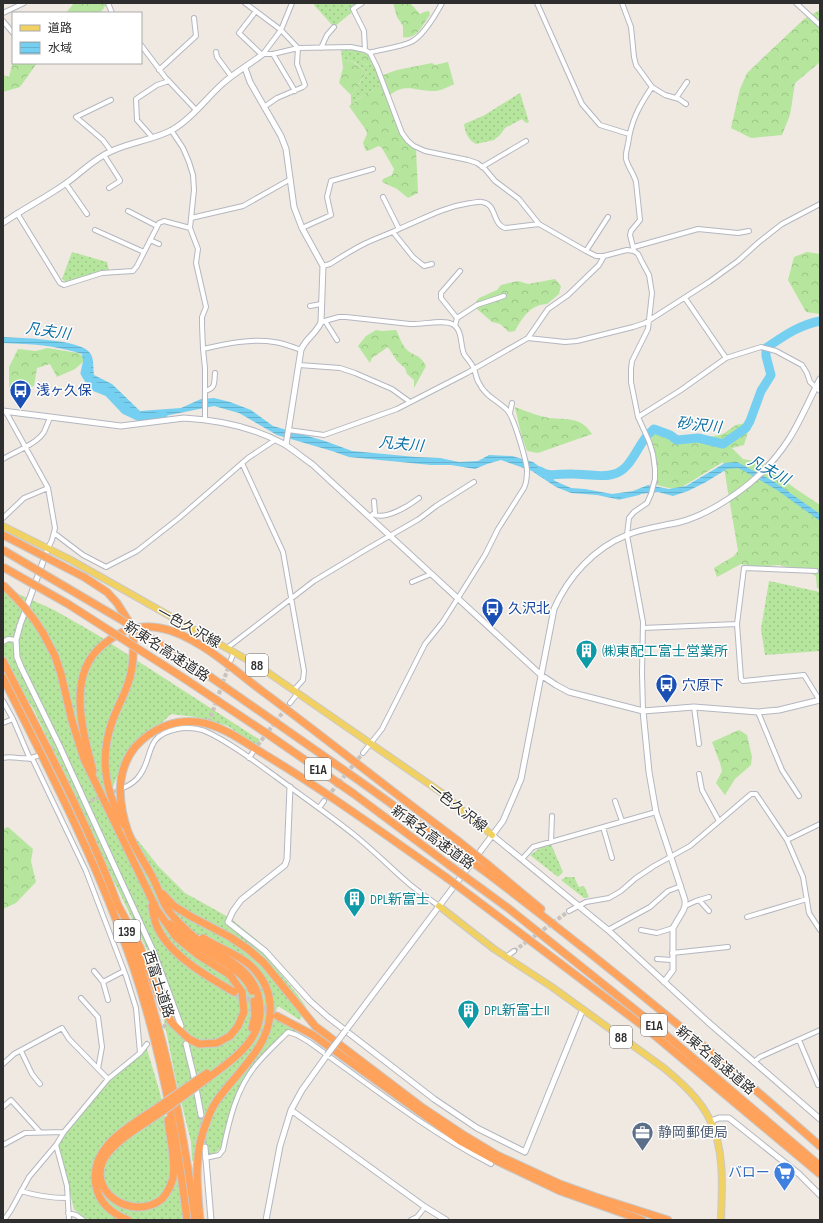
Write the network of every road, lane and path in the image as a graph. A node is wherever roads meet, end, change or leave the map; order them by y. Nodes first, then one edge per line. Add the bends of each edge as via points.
1 (24, 3) edge
2 (244, 3) edge
3 (292, 3) edge
4 (362, 3) edge
5 (442, 3) edge
6 (537, 3) edge
7 (622, 3) edge
8 (796, 3) edge
9 (256, 11) junction
10 (3, 12) edge
11 (194, 18) dead end
12 (3, 21) edge
13 (820, 24) edge
14 (334, 27) dead end
15 (281, 30) junction
16 (12, 32) edge
17 (142, 46) edge
18 (298, 48) junction
19 (321, 48) junction
20 (365, 50) junction
21 (216, 52) dead end
22 (370, 53) junction
23 (262, 54) junction
24 (273, 54) junction
25 (245, 68) junction
26 (159, 70) junction
27 (232, 76) junction
28 (169, 82) junction
29 (687, 82) dead end
30 (652, 87) junction
31 (295, 90) junction
32 (676, 98) junction
33 (111, 100) dead end
34 (686, 104) dead end
35 (264, 107) junction
36 (196, 110) junction
37 (171, 130) junction
38 (629, 134) junction
39 (152, 137) junction
40 (526, 141) dead end
41 (111, 151) junction
42 (104, 155) junction
43 (482, 167) junction
44 (373, 169) dead end
45 (290, 180) junction
46 (66, 184) junction
47 (109, 188) dead end
48 (383, 197) dead end
49 (820, 204) edge
50 (128, 212) dead end
51 (17, 213) junction
52 (87, 214) dead end
53 (608, 217) dead end
54 (191, 218) junction
55 (3, 223) edge
56 (539, 224) junction
57 (157, 226) junction
58 (190, 228) junction
59 (302, 228) junction
60 (399, 229) junction
61 (95, 230) dead end
62 (749, 231) dead end
63 (393, 232) junction
64 (150, 240) junction
65 (159, 244) dead end
66 (634, 249) junction
67 (586, 251) junction
68 (144, 252) junction
69 (604, 256) junction
70 (432, 264) dead end
71 (323, 266) junction
72 (460, 271) dead end
73 (504, 296) dead end
74 (685, 298) junction
75 (321, 304) junction
76 (310, 306) dead end
77 (457, 318) junction
78 (649, 320) junction
79 (323, 321) junction
80 (455, 326) junction
81 (528, 338) junction
82 (337, 340) dead end
83 (203, 349) junction
84 (302, 350) junction
85 (726, 358) junction
86 (299, 365) junction
87 (474, 369) junction
88 (215, 373) dead end
89 (820, 379) edge
90 (818, 390) edge
91 (205, 393) junction
92 (410, 402) junction
93 (512, 403) dead end
94 (4, 412) edge
95 (510, 413) junction
96 (638, 417) junction
97 (50, 418) junction
98 (205, 420) junction
99 (288, 430) junction
100 (275, 440) junction
101 (286, 442) junction
102 (25, 448) junction
103 (3, 459) edge
104 (242, 463) junction
105 (474, 482) dead end
106 (48, 488) junction
107 (419, 498) dead end
108 (374, 501) dead end
109 (372, 516) junction
110 (3, 518) edge
111 (3, 526) edge
112 (54, 533) junction
113 (3, 535) edge
114 (627, 535) junction
115 (391, 536) junction
116 (48, 548) junction
117 (3, 550) edge
118 (3, 567) edge
119 (816, 571) dead end
120 (432, 574) junction
121 (412, 582) dead end
122 (3, 585) edge
123 (458, 598) junction
124 (291, 600) junction
125 (129, 622) dead end
126 (737, 624) junction
127 (643, 628) junction
128 (133, 634) dead end
129 (16, 640) junction
130 (3, 642) edge
131 (227, 648) junction
132 (234, 651) junction
133 (3, 660) edge
134 (230, 660) tunnel mouth
135 (541, 675) junction
136 (3, 678) edge
137 (296, 691) junction
138 (3, 700) edge
139 (820, 700) edge
140 (290, 703) tunnel mouth
141 (694, 707) junction
142 (643, 711) junction
143 (758, 712) junction
144 (13, 719) junction
145 (3, 723) edge
146 (370, 744) junction
147 (699, 744) dead end
148 (59, 745) junction
149 (53, 747) tunnel mouth
150 (253, 752) tunnel mouth
151 (363, 753) tunnel mouth
152 (37, 756) tunnel mouth
153 (3, 758) edge
154 (249, 758) junction
155 (31, 759) junction
156 (699, 774) dead end
157 (97, 787) junction
158 (290, 787) junction
159 (123, 788) tunnel mouth
160 (799, 796) dead end
161 (324, 801) tunnel mouth
162 (615, 801) dead end
163 (318, 808) junction
164 (656, 812) junction
165 (552, 816) dead end
166 (719, 821) junction
167 (622, 822) junction
168 (820, 824) edge
169 (603, 827) junction
170 (129, 833) junction
171 (492, 835) junction
172 (787, 840) junction
173 (551, 842) junction
174 (612, 858) dead end
175 (671, 858) junction
176 (522, 859) junction
177 (485, 867) junction
178 (681, 886) junction
179 (159, 889) junction
180 (709, 897) dead end
181 (150, 899) junction
182 (807, 899) junction
183 (699, 900) junction
184 (118, 905) junction
185 (579, 905) junction
186 (438, 906) junction
187 (685, 906) junction
188 (568, 911) tunnel mouth
189 (709, 911) dead end
190 (172, 915) junction
191 (747, 917) dead end
192 (163, 918) junction
193 (673, 928) junction
194 (608, 930) junction
195 (641, 930) dead end
196 (820, 930) edge
197 (728, 947) dead end
198 (514, 951) tunnel mouth
199 (672, 953) junction
200 (506, 957) junction
201 (657, 959) dead end
202 (672, 960) junction
203 (134, 970) junction
204 (94, 971) dead end
205 (124, 971) junction
206 (103, 982) junction
207 (664, 982) junction
208 (234, 992) tunnel mouth
209 (81, 998) dead end
210 (108, 1000) dead end
211 (583, 1009) junction
212 (277, 1016) tunnel mouth
213 (181, 1026) dead end
214 (346, 1030) junction
215 (820, 1030) edge
216 (799, 1040) junction
217 (148, 1044) dead end
218 (186, 1044) dead end
219 (21, 1051) junction
220 (140, 1053) junction
221 (327, 1055) junction
222 (754, 1062) junction
223 (3, 1064) edge
224 (98, 1069) junction
225 (208, 1076) junction
226 (108, 1079) junction
227 (40, 1084) dead end
228 (820, 1085) edge
229 (3, 1107) edge
230 (162, 1108) junction
231 (291, 1110) junction
232 (201, 1115) tunnel mouth
233 (820, 1119) edge
234 (711, 1122) junction
235 (40, 1132) junction
236 (64, 1132) junction
237 (4, 1143) edge
238 (56, 1145) junction
239 (820, 1146) edge
240 (205, 1147) tunnel mouth
241 (205, 1158) junction
242 (491, 1164) dead end
243 (820, 1166) edge
244 (820, 1174) edge
245 (21, 1191) junction
246 (820, 1195) edge
247 (67, 1198) junction
248 (425, 1207) junction
249 (68, 1213) junction
250 (4, 1220) edge
251 (69, 1220) edge
252 (83, 1220) edge
253 (128, 1220) edge
254 (187, 1220) edge
255 (195, 1220) edge
256 (200, 1220) edge
257 (212, 1220) edge
258 (266, 1220) edge
259 (411, 1220) edge
260 (446, 1220) edge
261 (642, 1220) edge
262 (668, 1220) edge
263 (721, 1220) edge

1 - 10 street
2 - 9 street
3 - 15 street
4 - 20 street via 353,9 364,32
5 - 22 street via 418,38
6 - 38 street via 582,104 600,125
7 - 30 street via 631,27 636,65
8 - 13 street
9 - 15 street
9 - 23 street via 239,33
11 - 26 street via 196,36
12 - 16 street
14 - 19 street via 326,35
15 - 18 street
15 - 23 street
17 - 26 street
18 - 19 street
18 - 24 street
18 - 31 street via 297,64 305,85
19 - 20 street via 351,47
20 - 22 street
21 - 27 street
22 - 43 street via 402,133 408,141 425,151 468,160
23 - 24 street
23 - 25 street
24 - 31 street
25 - 27 street
25 - 35 street
26 - 28 street
27 - 36 street
28 - 36 street
28 - 39 street via 157,85 136,100 137,120
29 - 32 street
30 - 32 street
30 - 38 street via 632,120
31 - 35 street
32 - 34 street
33 - 41 street via 76,117 103,140
35 - 45 street via 286,149
36 - 37 street
37 - 39 street
37 - 54 street via 183,148 193,176
38 - 66 street via 626,161 635,177 640,220 630,235
39 - 41 street
40 - 43 street
41 - 42 street
42 - 46 street
42 - 47 street via 120,180
43 - 56 street via 495,181 519,199
44 - 59 street via 331,181 327,197 331,215
45 - 54 street via 243,206
45 - 59 street via 294,206
46 - 51 street
46 - 52 street
48 - 60 street
49 - 74 street via 782,224 738,261
50 - 57 street
51 - 55 street
51 - 68 street via 60,283 64,285 102,273 133,271
53 - 67 street
54 - 58 street
56 - 60 street via 502,227 497,223 489,204 482,202 453,206
56 - 67 street
57 - 58 street via 164,221
57 - 64 street
58 - 83 street via 198,249 196,263 206,307 202,317
59 - 71 street
60 - 63 street
61 - 68 street
62 - 66 street via 738,233 698,229
63 - 70 street via 413,257 424,266
63 - 71 street
64 - 65 street
64 - 68 street
66 - 69 street
66 - 78 street via 649,275 651,284
67 - 69 street via 596,256
69 - 81 street via 568,295 548,309
71 - 75 street
72 - 77 street via 441,292 441,298
73 - 77 street via 478,305
74 - 78 street
74 - 85 street
75 - 76 street
75 - 79 street
77 - 80 street
78 - 81 street via 633,327 578,341
78 - 96 street via 648,329 632,360 631,382
79 - 80 street via 346,317 410,324 443,322
79 - 82 street
79 - 84 street via 319,329 303,345
80 - 87 street via 464,355
81 - 87 street
83 - 84 street via 229,343 259,341 275,342
83 - 91 street
84 - 86 street
85 - 90 street via 761,347 771,349 802,365 810,382
85 - 96 street
86 - 92 street via 340,368 392,389
86 - 99 street
87 - 92 street
87 - 95 street via 485,393
88 - 91 street via 213,387
89 - 90 street
90 - 114 street via 790,438 762,472 742,489 694,517
91 - 98 street
92 - 99 street via 324,436
93 - 95 street
94 - 97 street
94 - 102 street
95 - 123 street via 525,460 527,481
96 - 114 street via 653,454 654,486 647,503 629,518
97 - 98 street via 121,426 184,418
97 - 102 street via 43,433
98 - 100 street via 243,428
99 - 101 street
100 - 101 street
100 - 104 street
101 - 109 street
102 - 103 street
102 - 106 street
104 - 112 street via 137,551 106,567 83,555
104 - 124 street via 283,552
105 - 115 street
106 - 110 street via 24,498
106 - 112 street
107 - 109 street via 396,512
108 - 109 street via 375,513
109 - 115 street
111 - 116 main road, 一色久沢線 / 88
112 - 116 street
113 - 125 highway, bridge via 84,576 117,603
114 - 127 street
114 - 135 street via 601,549 589,559 560,595 554,609
115 - 120 street
115 - 124 street via 314,581
116 - 129 street
116 - 131 main road, 一色久沢線 / 88
117 - 177 highway, 新東名高速道路 / E1A, bridge via 192,664 450,846
118 - 243 highway, 新東名高速道路 / E1A, bridge via 68,604 182,677 354,794 508,908 653,1024
119 - 126 street via 744,568
120 - 121 street
120 - 123 street
122 - 157 highway, bridge via 34,618 55,656 84,759
123 - 135 street
123 - 146 street via 425,644 382,728
124 - 131 street
124 - 137 street via 304,671 303,680
126 - 127 street
126 - 139 street via 741,679 804,675
127 - 142 street
128 - 170 highway via 133,665 112,722 104,758 105,774 114,808
129 - 130 street via 8,639
129 - 148 street via 17,657 21,667
131 - 132 main road, 一色久沢線 / 88
132 - 134 street
132 - 137 main road, 一色久沢線 / 88
133 - 184 highway, 西富士道路 / 139 via 70,795
135 - 142 street via 569,692
135 - 171 street via 521,779 503,821
136 - 203 highway, 西富士道路 / 139 via 45,759 93,865
137 - 140 street
137 - 146 main road, 一色久沢線 / 88
138 - 144 street
139 - 143 street via 779,710
141 - 142 street
141 - 143 street
141 - 147 street
142 - 164 street
143 - 160 street via 782,770
144 - 145 street
144 - 155 street
146 - 151 street
146 - 171 main road, 一色久沢線 / 88 via 442,794
148 - 149 street
148 - 213 street via 154,954
150 - 154 street
152 - 155 street
153 - 155 street
154 - 158 street
154 - 159 street via 206,729 177,729 155,740 140,776
155 - 205 street via 86,871
156 - 166 street via 702,790
157 - 177 highway, bridge via 80,713 80,695 86,669 100,647 121,632 136,627 161,628 182,635 216,656 457,840
157 - 181 highway
158 - 163 street
158 - 214 street via 285,865 241,900 228,922 266,951 310,1001
161 - 163 street
162 - 167 street
163 - 186 street
164 - 167 street
164 - 175 street
165 - 173 street
166 - 172 street via 751,794 756,794
166 - 175 street via 690,846
167 - 169 street
168 - 172 street
169 - 173 street
169 - 174 street
170 - 179 highway
170 - 244 highway, bridge via 122,804 121,774 128,758 142,740 159,728 182,722 198,722 233,735 279,763 475,898 647,1029
171 - 176 street
171 - 186 street, 一色久沢線
172 - 182 street via 802,877
173 - 176 street via 533,847
175 - 178 street
175 - 185 street via 636,878 621,892 609,898
176 - 185 street
177 - 239 highway, 新東名高速道路 / E1A via 684,1030
178 - 187 street
178 - 194 street via 668,891 650,907
179 - 190 highway via 165,906
179 - 262 highway via 174,906 248,949 264,963 315,1026 456,1130 497,1155 560,1184
180 - 183 street
181 - 192 highway
181 - 208 highway via 156,924 176,952 201,973
182 - 191 street
182 - 196 street via 809,913
183 - 187 street
183 - 189 street
184 - 192 highway via 140,947 164,1010 173,1024 189,1039 199,1044 217,1043 230,1036 238,1026 244,1012 242,992 230,975 198,955 176,937
184 - 255 highway, 西富士道路 / 139 via 145,981 167,1056
185 - 188 street
185 - 194 street
186 - 200 main road, 88
186 - 214 street, 一色久沢線
187 - 193 street
190 - 225 highway via 204,944 242,969 255,986 258,995 260,1016 252,1039 235,1058
190 - 256 highway via 199,936 250,965 264,982 271,1015 262,1044 220,1097 202,1132 197,1176
192 - 225 highway via 202,949 238,972 251,988 254,997 255,1016 249,1035
193 - 195 street via 657,933
193 - 199 street
194 - 207 street
197 - 199 street
198 - 200 street
199 - 202 street
200 - 211 main road, 88
201 - 202 street
202 - 207 street via 673,970
203 - 230 highway via 166,1106 174,1163 173,1178 168,1192 158,1204 138,1213 124,1211 114,1205 103,1190 101,1169 104,1160 116,1144
203 - 254 highway, 西富士道路 / 139 via 166,1087
204 - 206 street
205 - 206 street
205 - 220 street via 136,1008
206 - 210 street
207 - 222 street
209 - 224 street via 98,1017 102,1047
211 - 214 street via 526,1152 477,1128 434,1099
211 - 234 main road, 88 via 681,1081 704,1108
212 - 261 highway via 313,1035 460,1141 560,1191
214 - 221 street, 一色久沢線, bridge
215 - 216 street
216 - 222 street
216 - 228 street
217 - 220 street
218 - 232 street
219 - 223 street
219 - 224 street via 62,1028
219 - 227 street
220 - 226 street
221 - 231 street, 一色久沢線
221 - 241 street via 288,1032 256,1065 243,1084 236,1100 223,1150 219,1155
221 - 242 street via 465,1151
222 - 233 street
224 - 226 street
225 - 230 highway, bridge
226 - 236 street
229 - 235 street via 11,1100
230 - 253 highway via 110,1142 98,1159 95,1180 97,1191 111,1211
231 - 248 street
231 - 258 street, 一色久沢線 via 280,1146
234 - 246 street via 719,1118 729,1118 799,1174
234 - 263 main road, 88 via 721,1167
235 - 236 street
235 - 237 street via 25,1133
236 - 238 street
238 - 245 street via 29,1177
238 - 247 street via 67,1186
240 - 241 street
241 - 257 street
245 - 247 street
245 - 250 street
247 - 249 street
248 - 259 street
248 - 260 street
249 - 251 street
249 - 252 street

